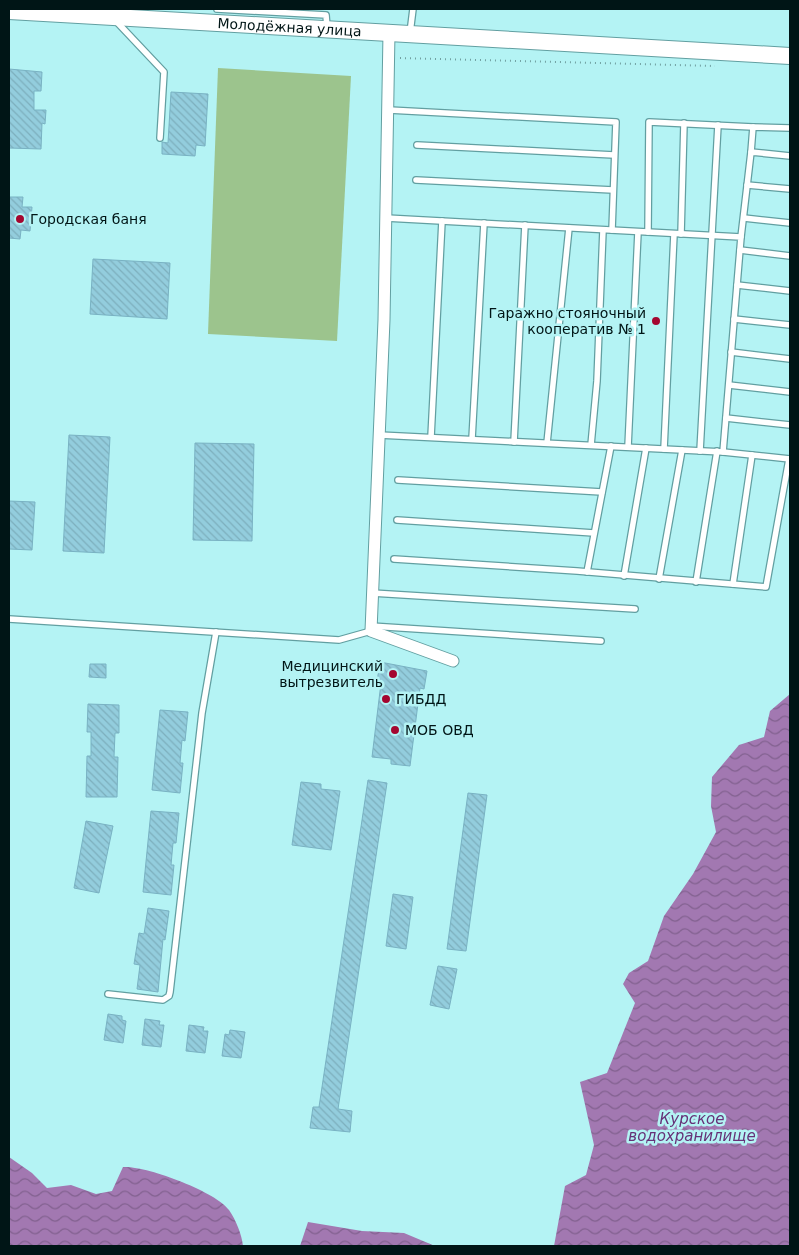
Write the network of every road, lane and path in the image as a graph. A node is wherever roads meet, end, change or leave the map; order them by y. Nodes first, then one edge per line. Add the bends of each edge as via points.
1 (217, 9) edge
2 (413, 9) edge
3 (9, 11) edge
4 (104, 13) edge
5 (159, 13) edge
6 (327, 29) junction
7 (388, 34) junction
8 (410, 35) junction
9 (790, 56) edge
10 (388, 58) junction
11 (722, 66) dead end
12 (389, 110) junction
13 (684, 124) junction
14 (718, 125) junction
15 (753, 127) junction
16 (790, 128) edge
17 (160, 138) dead end
18 (417, 144) dead end
19 (751, 152) junction
20 (614, 155) junction
21 (790, 156) edge
22 (416, 180) dead end
23 (747, 185) junction
24 (790, 189) edge
25 (613, 190) junction
26 (386, 218) junction
27 (744, 218) junction
28 (442, 221) junction
29 (484, 223) junction
30 (790, 223) edge
31 (525, 225) junction
32 (570, 228) junction
33 (603, 230) junction
34 (612, 230) junction
35 (638, 232) junction
36 (648, 232) junction
37 (678, 234) junction
38 (711, 236) junction
39 (741, 237) junction
40 (740, 250) junction
41 (790, 256) edge
42 (737, 285) junction
43 (790, 291) edge
44 (734, 319) junction
45 (790, 325) edge
46 (731, 352) junction
47 (790, 359) edge
48 (729, 385) junction
49 (790, 392) edge
50 (726, 418) junction
51 (790, 425) edge
52 (379, 435) junction
53 (431, 437) junction
54 (472, 439) junction
55 (514, 442) junction
56 (547, 443) junction
57 (590, 445) junction
58 (610, 446) junction
59 (628, 447) junction
60 (646, 448) junction
61 (664, 449) junction
62 (682, 450) junction
63 (700, 451) junction
64 (720, 452) junction
65 (752, 455) junction
66 (790, 459) edge
67 (398, 480) dead end
68 (602, 492) junction
69 (397, 520) dead end
70 (594, 533) junction
71 (394, 560) dead end
72 (587, 572) junction
73 (624, 576) junction
74 (659, 578) junction
75 (696, 582) junction
76 (733, 584) junction
77 (372, 593) junction
78 (635, 610) dead end
79 (9, 619) edge
80 (371, 628) junction
81 (216, 632) junction
82 (601, 641) dead end
83 (453, 661) dead end
84 (108, 994) dead end

1 - 6 lane via 326,15
2 - 8 lane
3 - 4 main road, Молодёжная улица
4 - 5 main road, Молодёжная улица
4 - 17 lane via 164,72
5 - 6 main road, Молодёжная улица
6 - 7 main road, Молодёжная улица
7 - 8 main road, Молодёжная улица
7 - 10 street
8 - 9 main road, Молодёжная улица
10 - 11 path
10 - 12 street
12 - 20 lane via 616,122
12 - 26 street
13 - 14 lane
13 - 36 lane via 649,122
13 - 37 lane
14 - 15 lane
14 - 38 lane
15 - 16 lane
15 - 19 lane
18 - 20 lane
19 - 21 lane
19 - 23 lane
20 - 25 lane
22 - 25 lane
23 - 24 lane
23 - 27 lane
25 - 34 lane
26 - 28 lane
26 - 52 street
27 - 30 lane
27 - 39 lane
28 - 29 lane
28 - 53 lane
29 - 31 lane
29 - 54 lane
31 - 32 lane
31 - 55 lane
32 - 33 lane
32 - 56 lane
33 - 34 lane
33 - 57 lane via 597,381
34 - 35 lane
35 - 36 lane
35 - 59 lane
36 - 37 lane
37 - 38 lane
37 - 61 lane
38 - 39 lane
38 - 63 lane
39 - 40 lane
40 - 41 lane
40 - 42 lane
42 - 43 lane
42 - 44 lane
44 - 45 lane
44 - 46 lane
46 - 47 lane
46 - 48 lane
48 - 49 lane
48 - 50 lane
50 - 51 lane
50 - 64 lane
52 - 53 lane
52 - 77 street
53 - 54 lane
54 - 55 lane
55 - 56 lane
56 - 57 lane
57 - 58 lane
58 - 59 lane
58 - 68 lane
59 - 60 lane
60 - 61 lane
60 - 73 lane
61 - 62 lane
62 - 63 lane
62 - 74 lane
63 - 64 lane
64 - 65 lane
64 - 75 lane
65 - 66 lane
65 - 76 lane
66 - 76 lane via 766,587
67 - 68 lane
68 - 70 lane
69 - 70 lane
70 - 72 lane
71 - 72 lane
72 - 73 lane
73 - 74 lane
74 - 75 lane
75 - 76 lane
77 - 78 lane
77 - 80 street
79 - 81 lane
80 - 81 lane via 339,640
80 - 82 lane
80 - 83 street
81 - 84 lane via 202,713 169,996 162,1000

